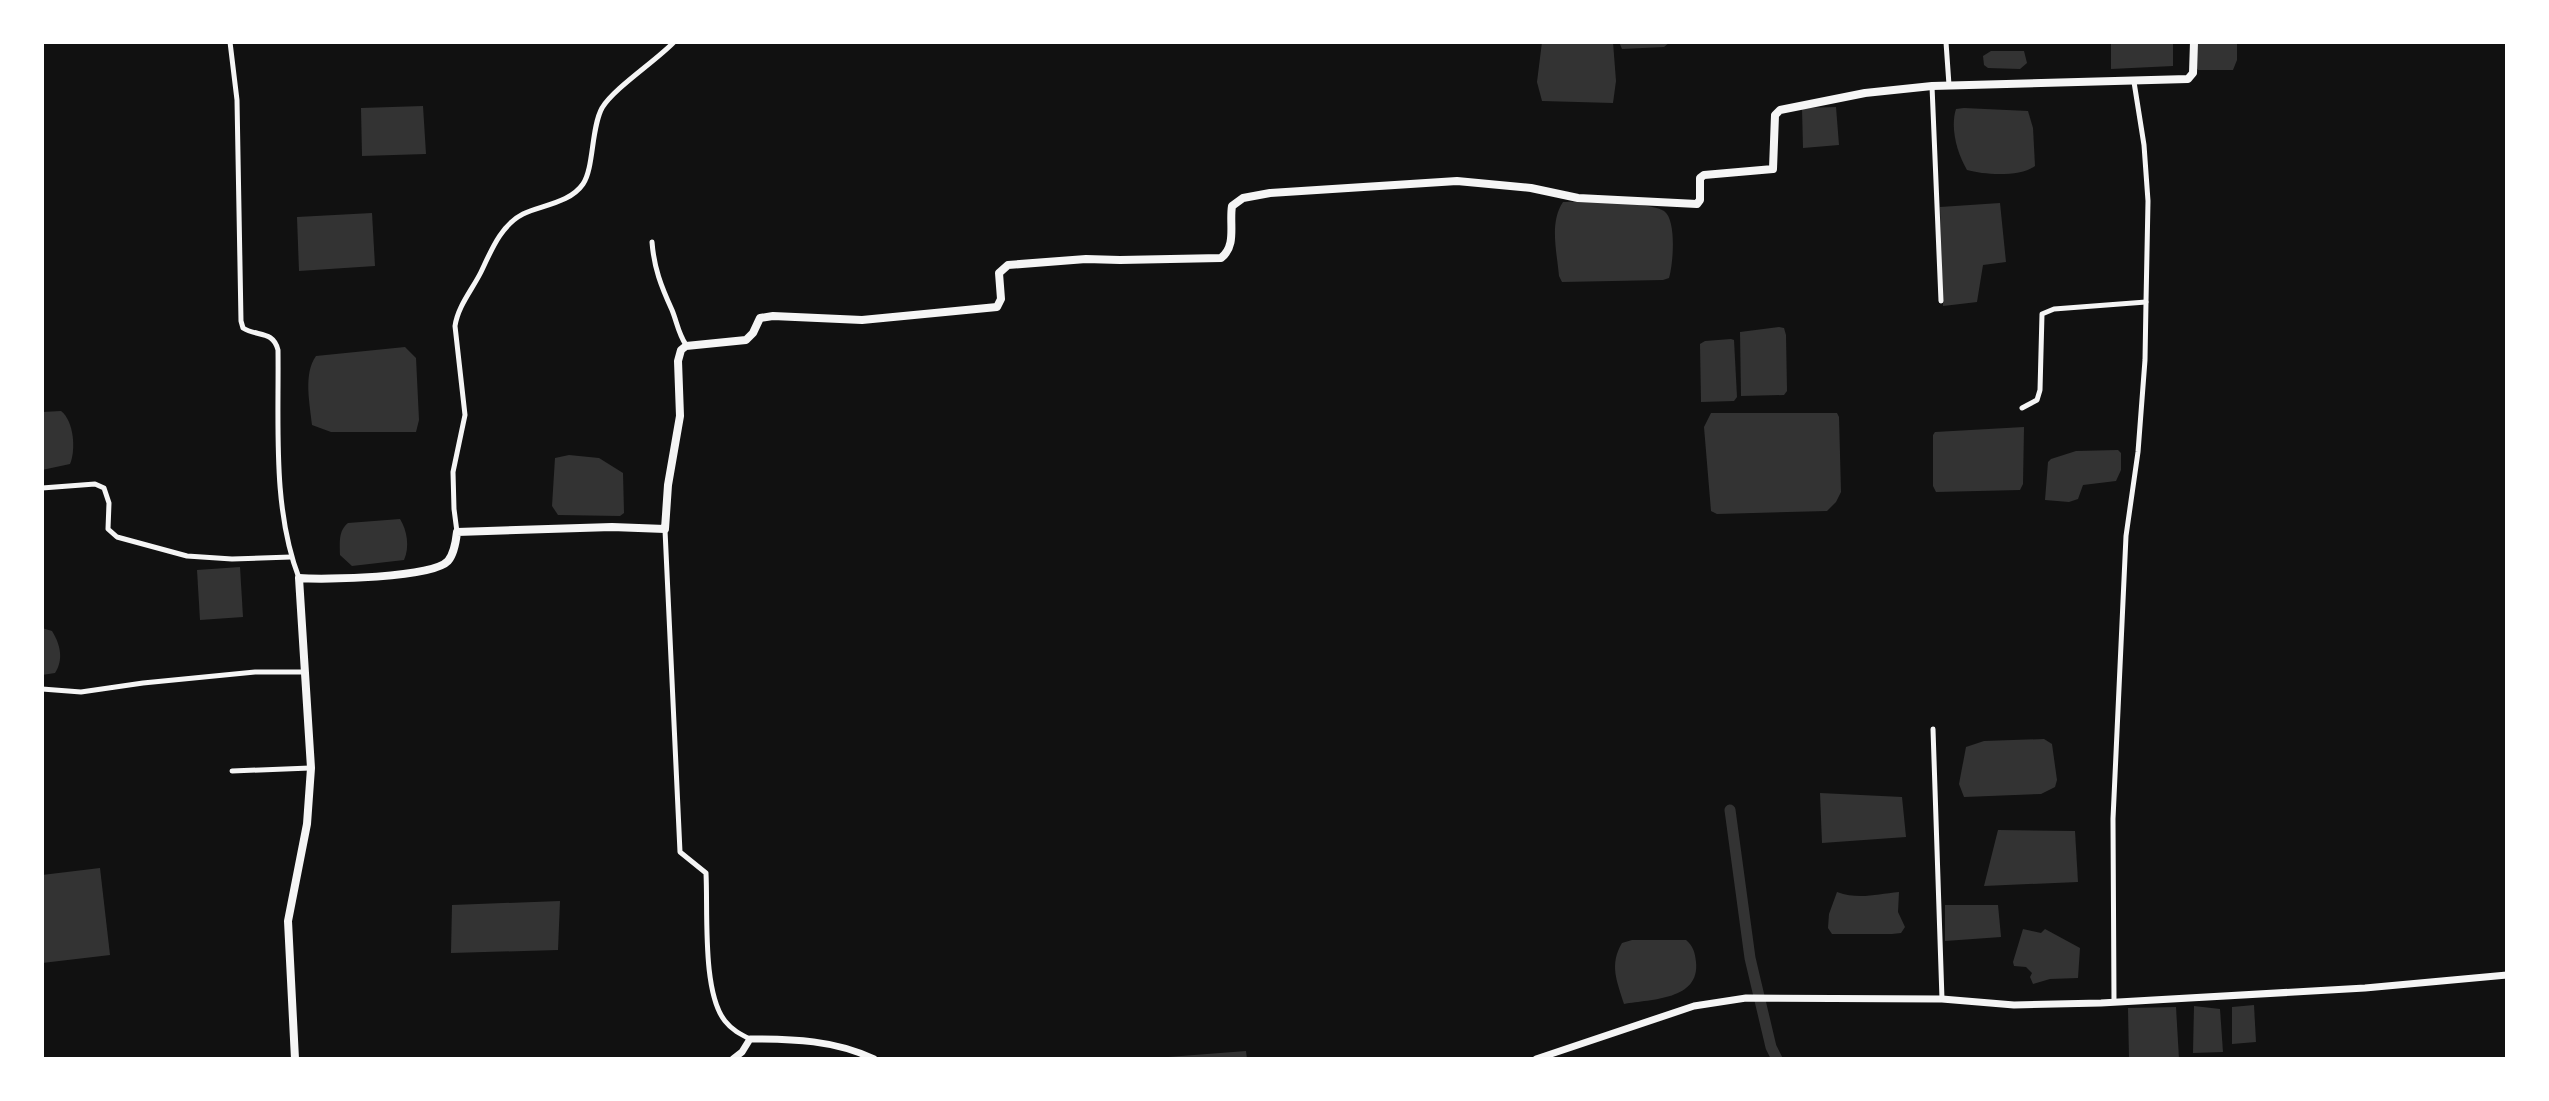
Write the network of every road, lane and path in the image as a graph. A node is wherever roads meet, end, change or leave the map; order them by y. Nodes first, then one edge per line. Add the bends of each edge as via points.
1 (230, 42) edge
2 (674, 42) edge
3 (1946, 42) edge
4 (2194, 42) edge
5 (2134, 81) junction
6 (1932, 86) junction
7 (1949, 86) junction
8 (652, 242) dead end
9 (1941, 301) dead end
10 (2146, 302) junction
11 (686, 346) junction
12 (2022, 408) dead end
13 (42, 488) edge
14 (665, 529) junction
15 (457, 532) junction
16 (291, 557) junction
17 (299, 578) junction
18 (306, 672) junction
19 (42, 689) edge
20 (1933, 729) dead end
21 (311, 768) junction
22 (232, 771) dead end
23 (2507, 975) edge
24 (1942, 999) junction
25 (2114, 1002) junction
26 (750, 1039) junction
27 (295, 1059) edge
28 (733, 1059) edge
29 (874, 1059) edge
30 (1536, 1059) edge

1 - 16 street via 237,100 241,321 250,332 269,335 278,350 281,485
2 - 15 street via 602,109 585,182 567,198 508,224 457,314 465,415 453,472
3 - 7 street
4 - 5 main road via 2192,77
5 - 7 main road
5 - 10 street via 2148,201
6 - 7 main road
6 - 9 street
6 - 11 main road via 1780,110 1775,115 1773,169 1704,175 1697,204 1578,198 1457,181 1270,193 1243,198 1232,206 1232,242 1221,258 1008,265 999,273 997,307 862,320 773,316 760,318 746,340
8 - 11 street via 659,283
10 - 12 street via 2042,314 2040,390 2037,400
10 - 25 street via 2123,599 2113,819
11 - 14 main road via 678,361 680,416
13 - 16 street via 104,488 108,529 117,537 187,556
14 - 15 main road
14 - 26 street via 680,852 706,873 714,996 723,1019
15 - 17 main road via 450,559 437,568
16 - 17 street
17 - 18 main road
18 - 19 street via 228,674 81,692
18 - 21 main road
20 - 24 street
21 - 22 street
21 - 27 main road via 307,824 288,921
23 - 25 street
24 - 25 street via 2014,1005
24 - 30 street via 1746,998 1694,1006
26 - 28 street
26 - 29 street via 850,1047

